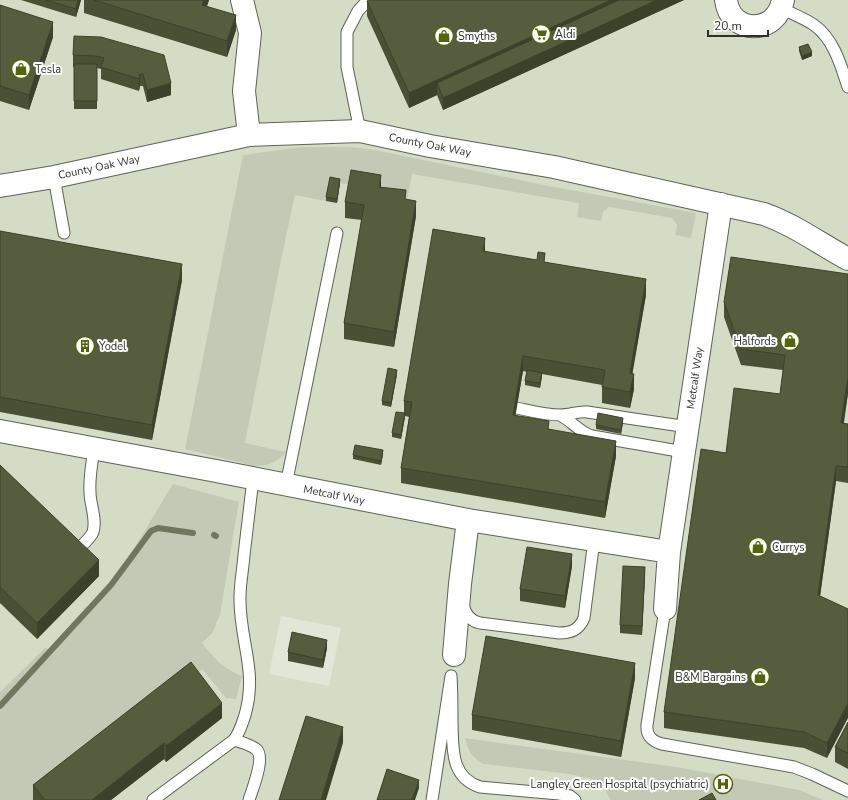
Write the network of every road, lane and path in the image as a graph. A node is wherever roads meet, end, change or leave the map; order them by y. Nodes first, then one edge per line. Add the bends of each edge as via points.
1 (242, 0) edge
2 (368, 0) edge
3 (726, 0) edge
4 (782, 4) edge
5 (848, 87) edge
6 (360, 131) junction
7 (249, 135) junction
8 (54, 177) junction
9 (0, 186) edge
10 (721, 204) junction
11 (64, 233) dead end
12 (337, 233) dead end
13 (848, 259) edge
14 (517, 408) edge
15 (560, 415) junction
16 (688, 427) junction
17 (0, 431) edge
18 (94, 449) junction
19 (684, 452) junction
20 (253, 479) junction
21 (286, 485) junction
22 (468, 520) junction
23 (594, 540) junction
24 (77, 550) edge
25 (669, 552) junction
26 (460, 584) junction
27 (665, 608) joint
28 (452, 666) junction
29 (234, 740) junction
30 (848, 791) edge
31 (153, 800) edge
32 (249, 800) edge
33 (432, 800) edge
34 (575, 800) edge

1 - 7 street via 250,33 244,90
2 - 6 lane via 358,10 347,32 347,67
3 - 4 street via 728,10 735,19 744,25 753,26 769,22 777,15
4 - 5 lane via 823,34 838,59
6 - 7 street, County Oak Way
6 - 10 street, County Oak Way via 554,167
7 - 8 street, County Oak Way
8 - 9 street, County Oak Way
8 - 11 lane
10 - 13 street, County Oak Way via 781,220
10 - 16 street, Metcalf Way
12 - 21 lane
14 - 15 lane
15 - 16 lane via 587,412
15 - 19 lane via 592,436
16 - 19 street, Metcalf Way
17 - 18 street, Metcalf Way
18 - 20 street, Metcalf Way
18 - 24 lane via 90,486 94,526 88,539
19 - 25 street, Metcalf Way
20 - 21 street, Metcalf Way
20 - 29 lane via 240,598 250,690 242,724
21 - 22 street, Metcalf Way
22 - 23 street, Metcalf Way
22 - 26 street
23 - 25 street, Metcalf Way
23 - 26 lane via 584,618 579,627 570,632 559,633 475,622 465,612
25 - 27 street, Metcalf Way
26 - 28 street
27 - 30 lane via 647,725 650,738 662,744 794,767
28 - 33 lane
28 - 34 lane via 454,758 467,781 480,786 559,794
29 - 31 lane
29 - 32 lane via 257,750 260,758

